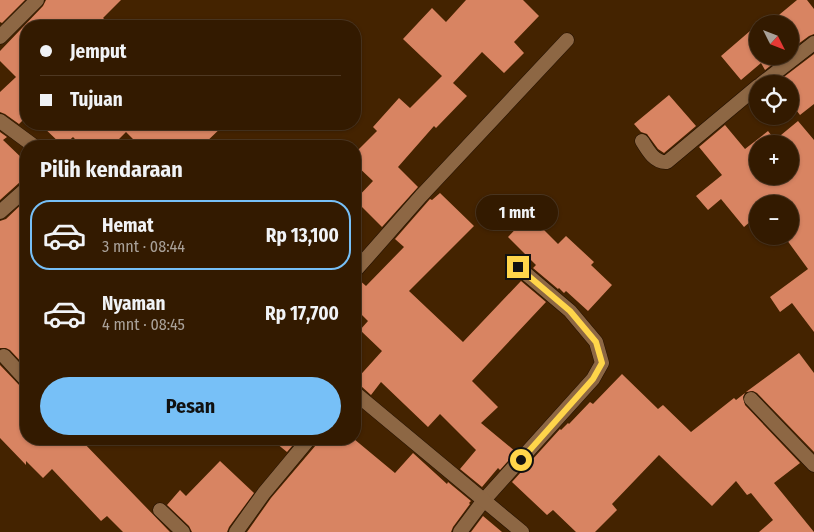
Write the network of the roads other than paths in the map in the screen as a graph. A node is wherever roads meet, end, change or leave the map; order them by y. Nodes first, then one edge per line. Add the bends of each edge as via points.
1 (37, 0) edge
2 (0, 36) edge
3 (567, 40) dead end
4 (814, 43) edge
5 (772, 75) edge
6 (749, 94) edge
7 (0, 122) edge
8 (26, 140) edge
9 (642, 142) dead end
10 (20, 194) edge
11 (0, 212) edge
12 (361, 264) edge
13 (518, 267) dead end
14 (4, 356) dead end
15 (20, 373) edge
16 (361, 398) edge
17 (751, 399) dead end
18 (304, 445) edge
19 (814, 465) edge
20 (484, 500) junction
21 (160, 510) dead end
22 (183, 532) edge
23 (236, 532) edge
24 (460, 532) edge
25 (522, 532) edge

1 - 2 street
3 - 12 street
4 - 5 street
6 - 9 street via 667,162 651,155
7 - 8 street
10 - 11 street
13 - 20 street via 570,311 596,342 602,363 593,379
14 - 15 street
16 - 20 street
17 - 19 street
18 - 23 street
20 - 24 street
20 - 25 street
21 - 22 street

